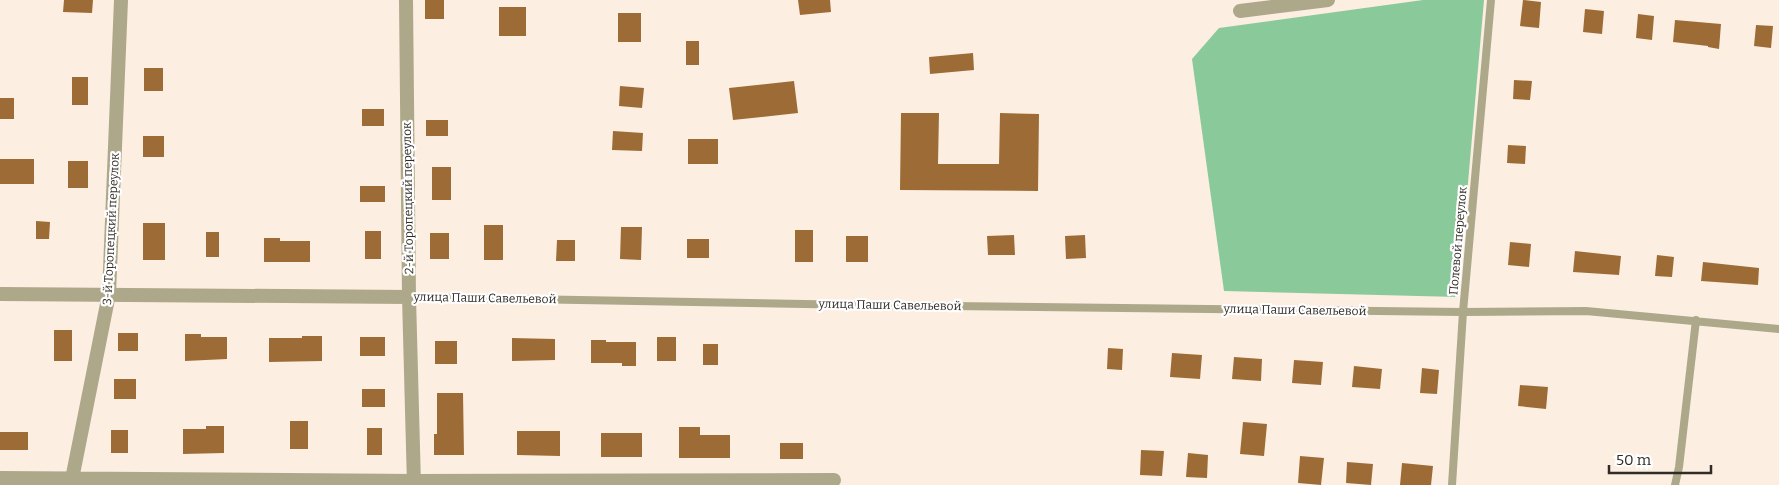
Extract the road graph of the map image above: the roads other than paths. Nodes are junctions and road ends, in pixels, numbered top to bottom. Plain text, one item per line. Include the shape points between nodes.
1 (121, 0) edge
2 (406, 0) edge
3 (1328, 0) edge
4 (1491, 0) edge
5 (1240, 11) dead end
6 (0, 294) edge
7 (110, 294) junction
8 (409, 297) junction
9 (1463, 312) junction
10 (1696, 320) junction
11 (1779, 329) edge
12 (0, 478) edge
13 (834, 480) dead end
14 (71, 481) edge
15 (414, 483) edge
16 (1452, 485) edge
17 (1676, 485) edge

1 - 7 street, 3-й Торопецкий переулок
2 - 8 street, 2-й Торопецкий переулок
3 - 5 street
4 - 9 lane, Полевой переулок
6 - 7 street, улица Паши Савельевой
7 - 8 street, улица Паши Савельевой
7 - 14 street, 3-й Торопецкий переулок
8 - 9 lane, улица Паши Савельевой
8 - 15 street, 2-й Торопецкий переулок
9 - 10 lane, улица Паши Савельевой via 1586,310
9 - 16 lane, Полевой переулок
10 - 11 lane, улица Паши Савельевой
10 - 17 lane
12 - 14 street
13 - 15 street
14 - 15 street

